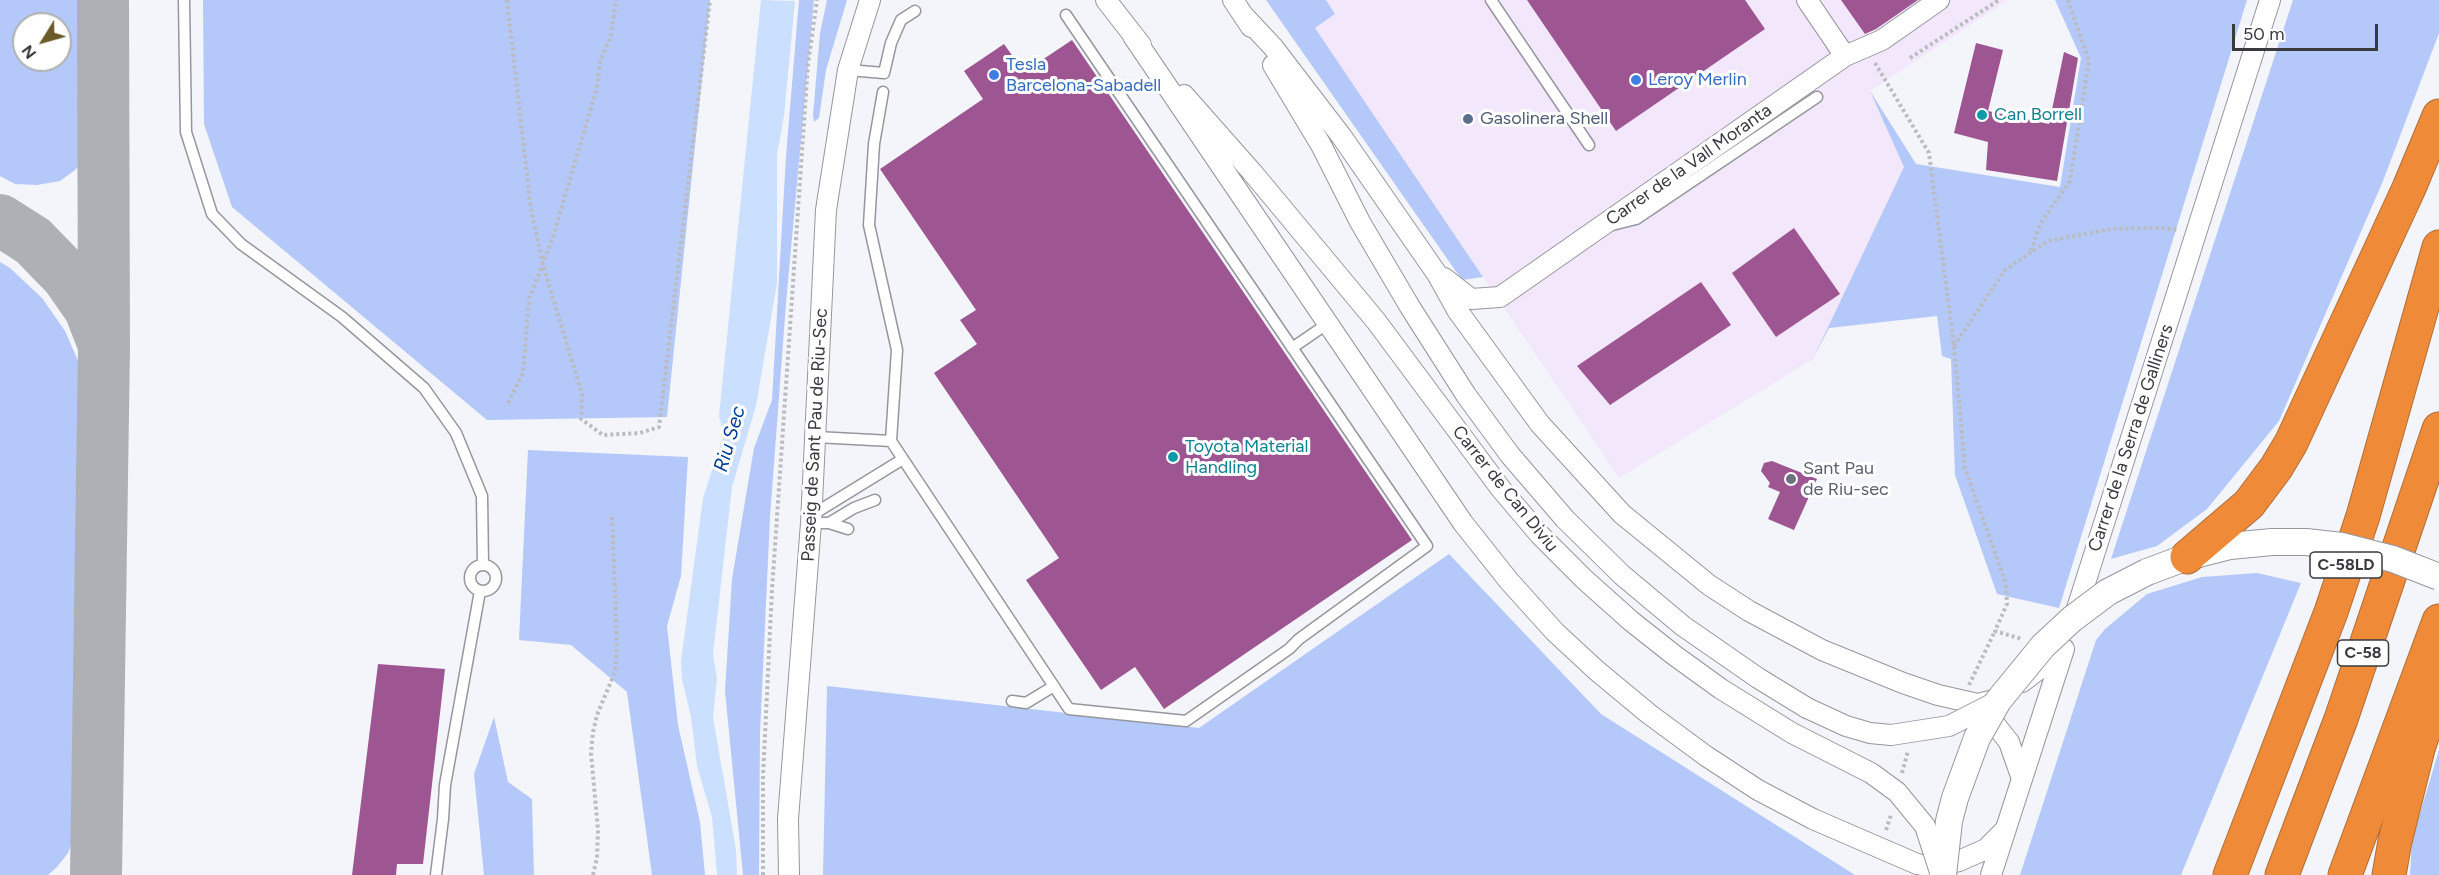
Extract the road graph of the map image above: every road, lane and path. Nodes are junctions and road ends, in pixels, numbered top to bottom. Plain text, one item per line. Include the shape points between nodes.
1 (184, 0) edge
2 (507, 0) edge
3 (616, 0) edge
4 (710, 0) edge
5 (817, 0) edge
6 (870, 0) edge
7 (1106, 0) edge
8 (1491, 0) edge
9 (1807, 0) edge
10 (1940, 0) edge
11 (1999, 0) edge
12 (2068, 0) edge
13 (2270, 0) edge
14 (1239, 8) edge
15 (915, 11) dead end
16 (1066, 15) dead end
17 (1132, 36) junction
18 (1865, 47) junction
19 (1845, 56) junction
20 (1910, 58) dead end
21 (848, 70) junction
22 (883, 92) dead end
23 (1817, 97) dead end
24 (2439, 116) edge
25 (1590, 145) dead end
26 (1599, 228) junction
27 (2196, 233) junction
28 (2439, 247) edge
29 (2031, 252) junction
30 (543, 265) junction
31 (1437, 274) junction
32 (1327, 324) junction
33 (1954, 346) junction
34 (1292, 348) junction
35 (508, 403) dead end
36 (2439, 429) edge
37 (816, 437) junction
38 (891, 441) junction
39 (903, 459) junction
40 (874, 500) dead end
41 (612, 514) dead end
42 (817, 520) junction
43 (848, 528) dead end
44 (2187, 557) junction
45 (483, 565) junction
46 (2439, 577) edge
47 (480, 591) junction
48 (2439, 621) edge
49 (2063, 651) junction
50 (2439, 683) edge
51 (1054, 686) junction
52 (1012, 701) dead end
53 (1988, 702) junction
54 (2022, 779) junction
55 (2006, 829) junction
56 (1923, 869) edge
57 (436, 875) edge
58 (593, 875) edge
59 (763, 875) edge
60 (789, 875) edge
61 (1942, 875) edge
62 (1990, 875) edge
63 (2230, 875) edge
64 (2282, 875) edge
65 (2345, 875) edge
66 (2389, 875) edge

1 - 45 lane via 186,132 212,214 241,244 342,317 424,388 456,433 482,496
2 - 30 path via 531,210
3 - 30 path via 597,87
4 - 30 path via 659,427 640,433 603,435 581,418 582,394
5 - 59 path via 808,64 772,590 763,777
6 - 21 street, Passeig de Sant Pau de Riu-Sec
7 - 17 street, Carrer de Can Diviu
8 - 25 lane
9 - 19 street
10 - 18 street, Carrer de la Vall Moranta
11 - 20 path
12 - 29 path via 2089,61 2070,181 2040,224
13 - 27 street, Carrer de la Serra de Galliners
14 - 31 street, Carrer de Can Diviu via 1342,137
14 - 53 street, Carrer de Can Diviu, bridge via 1321,146 1360,222 1466,395 1510,455 1565,519 1622,575 1683,626 1758,678 1846,726 1891,735 1949,726
15 - 21 lane via 901,20 884,73
16 - 34 lane
17 - 32 street, Carrer de Can Diviu
17 - 61 street, Carrer de Can Diviu, bridge via 1376,321 1540,536 1656,641 1721,689 1792,733 1871,773 1897,792 1924,826
18 - 19 street, Carrer de la Vall Moranta
18 - 33 path via 1929,153
19 - 26 street, Carrer de la Vall Moranta
21 - 37 street, Passeig de Sant Pau de Riu-Sec via 826,210
22 - 38 lane via 874,144 869,225 897,350
23 - 26 lane via 1636,219
24 - 44 highway via 2277,468 2249,504
26 - 31 street, Carrer de la Vall Moranta via 1500,297 1471,299
27 - 29 path via 2161,228 2111,229 2048,241
27 - 49 street, Carrer de la Serra de Galliners
28 - 63 highway, C-58LD via 2335,601
29 - 33 path via 2005,270
30 - 35 path via 529,299 523,373
31 - 53 street, Carrer de Can Diviu via 1458,310 1540,424 1622,514 1709,585 1822,650 1902,683
32 - 34 lane
32 - 56 street, Carrer de Can Diviu via 1463,523 1555,632 1596,670 1649,714 1758,790
33 - 49 path via 1965,468 2006,584 2007,604 1995,631
34 - 51 lane via 1427,546 1186,721 1069,709
36 - 64 highway, C-58 via 2341,719
37 - 38 lane
37 - 42 street, Passeig de Sant Pau de Riu-Sec
38 - 39 lane
39 - 42 lane
39 - 51 lane
40 - 42 lane
41 - 58 path via 617,648 615,672 597,715 591,753 598,830
42 - 43 lane
42 - 60 street, Passeig de Sant Pau de Riu-Sec via 788,819
44 - 46 street, bridge via 2230,546 2306,542 2393,559
44 - 53 street, bridge via 2108,592 2072,619
45 - 47 lane via 475,567 470,578
45 - 47 lane via 494,571 496,579 493,587
47 - 57 lane via 445,785
48 - 65 highway
49 - 53 street, Carrer de Can Diviu via 1997,700
49 - 54 street, Carrer de la Serra de Galliners
50 - 66 highway via 2418,749
51 - 52 lane via 1026,703
53 - 54 street via 1992,718 2009,742
53 - 61 street, bridge via 1954,798
54 - 55 street, Carrer de la Serra de Galliners
55 - 56 street, Carrer de Can Diviu via 1986,849 1959,861
55 - 62 street, Carrer de la Serra de Galliners

